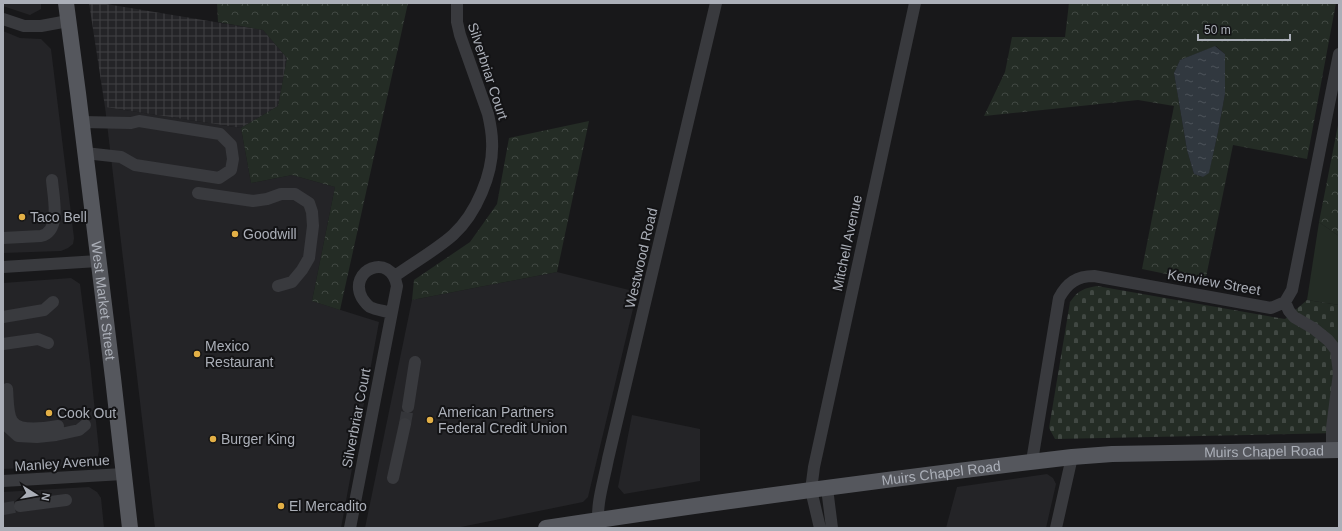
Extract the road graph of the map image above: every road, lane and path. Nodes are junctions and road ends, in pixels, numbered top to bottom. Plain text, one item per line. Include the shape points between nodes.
1 (66, 3) edge
2 (456, 3) edge
3 (716, 3) edge
4 (915, 3) edge
5 (3, 19) edge
6 (68, 21) junction
7 (1339, 54) edge
8 (82, 122) junction
9 (85, 153) junction
10 (52, 180) dead end
11 (198, 193) dead end
12 (3, 238) edge
13 (98, 261) junction
14 (3, 267) edge
15 (395, 276) junction
16 (278, 286) dead end
17 (53, 302) dead end
18 (1285, 302) junction
19 (391, 313) junction
20 (3, 317) edge
21 (3, 344) edge
22 (48, 344) dead end
23 (415, 362) dead end
24 (5, 393) edge
25 (3, 402) edge
26 (408, 407) tunnel mouth
27 (405, 424) tunnel mouth
28 (1335, 450) edge
29 (1072, 456) junction
30 (1032, 462) junction
31 (123, 474) junction
32 (394, 478) dead end
33 (3, 482) edge
34 (819, 489) junction
35 (66, 500) dead end
36 (20, 506) tunnel mouth
37 (604, 523) edge
38 (130, 528) edge
39 (350, 528) edge
40 (546, 528) edge
41 (820, 528) edge
42 (832, 528) edge
43 (1056, 528) edge

1 - 6 main road, West Market Street
2 - 15 street, Silverbriar Court via 456,22 491,127 493,143 488,175 475,208 452,236
3 - 37 street, Westwood Road via 608,459
4 - 34 street, Mitchell Avenue via 814,467
5 - 6 street via 24,26
6 - 8 main road, West Market Street
7 - 18 street via 1292,290
8 - 9 main road, West Market Street
8 - 9 street via 139,121 220,134 231,145 233,159 231,170 219,178 135,165 121,156
9 - 13 main road, West Market Street
10 - 12 street via 55,222 50,231 41,236
11 - 16 street via 252,201 281,194 295,194 309,203 313,226 309,258 292,282
13 - 14 street
13 - 31 main road, West Market Street via 113,371
15 - 19 street, Silverbriar Court via 397,286
15 - 19 street via 385,268 371,268 364,272 359,286 360,294 370,307
17 - 20 street via 44,310
18 - 28 street via 1294,317 1313,328 1336,350 1339,373 1332,428
18 - 30 street, Kenview Street via 1271,308 1094,276 1078,278 1070,283 1059,298
19 - 39 street, Silverbriar Court
21 - 22 street via 38,339
23 - 26 street
24 - 25 street via 12,420 27,429 85,425 78,430 56,435 18,436 5,422
27 - 32 street
28 - 29 main road, Muirs Chapel Road
29 - 30 main road, Muirs Chapel Road
29 - 43 street
30 - 34 main road, Muirs Chapel Road
31 - 33 street, Manley Avenue
31 - 38 main road, West Market Street
34 - 37 main road, Muirs Chapel Road
34 - 41 street
34 - 42 street
35 - 36 street
37 - 40 main road, Muirs Chapel Road

